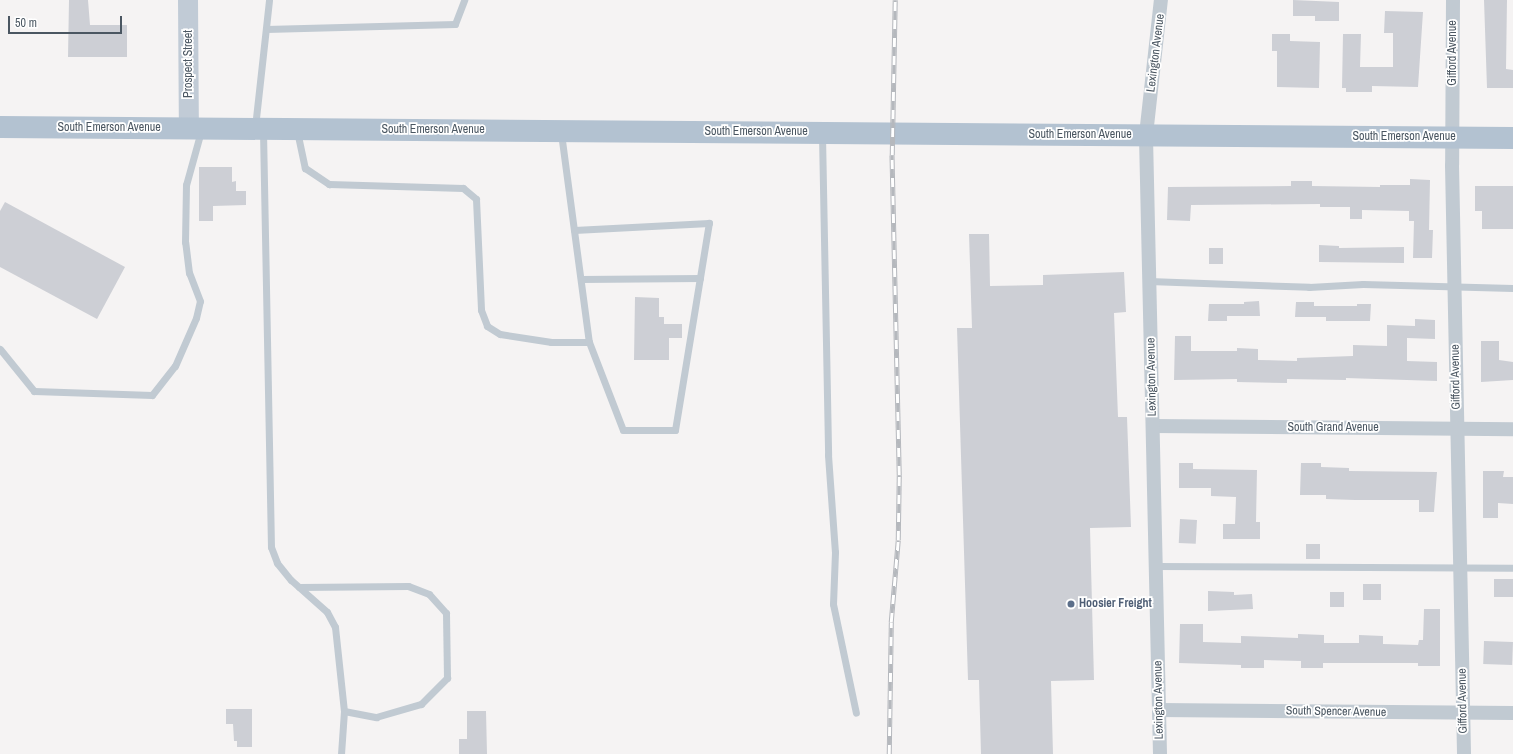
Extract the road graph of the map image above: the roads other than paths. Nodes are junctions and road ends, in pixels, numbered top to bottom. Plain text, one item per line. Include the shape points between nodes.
1 (188, 0) edge
2 (269, 0) edge
3 (464, 0) edge
4 (1161, 0) edge
5 (1453, 0) edge
6 (266, 29) junction
7 (0, 127) edge
8 (196, 128) junction
9 (259, 129) junction
10 (296, 129) junction
11 (560, 131) junction
12 (822, 133) junction
13 (1146, 135) junction
14 (1452, 137) junction
15 (1513, 138) edge
16 (574, 230) junction
17 (700, 278) junction
18 (581, 279) junction
19 (1149, 281) junction
20 (1455, 286) junction
21 (1513, 288) edge
22 (589, 342) junction
23 (0, 349) edge
24 (1153, 426) junction
25 (1457, 429) junction
26 (1513, 429) edge
27 (1156, 566) junction
28 (1460, 568) junction
29 (1513, 568) edge
30 (299, 587) junction
31 (1159, 710) junction
32 (344, 711) junction
33 (856, 713) dead end
34 (1463, 713) junction
35 (1513, 713) edge
36 (341, 754) edge
37 (1160, 754) edge
38 (1464, 754) edge

1 - 8 main road, Prospect Street
2 - 6 lane
3 - 6 lane via 455,24
4 - 13 street, Lexington Avenue
5 - 14 street, Gifford Avenue
6 - 9 lane
7 - 8 main road, South Emerson Avenue
8 - 9 main road, South Emerson Avenue
8 - 23 lane via 186,184 185,242 189,273 200,301 196,318 175,366 152,395 34,391
9 - 10 main road, South Emerson Avenue
9 - 30 lane via 271,547 277,563
10 - 11 main road, South Emerson Avenue
10 - 22 lane via 305,168 330,184 463,188 476,199 481,310 488,326 500,334 551,342
11 - 12 main road, South Emerson Avenue
11 - 16 lane
12 - 13 main road, South Emerson Avenue
12 - 33 lane via 828,455 836,552 833,604
13 - 14 main road, South Emerson Avenue
13 - 19 street, Lexington Avenue
14 - 15 main road, South Emerson Avenue
14 - 20 street, Gifford Avenue
16 - 17 lane via 709,223
16 - 18 lane
17 - 18 lane
17 - 22 lane via 675,430 623,430
18 - 22 lane
19 - 20 lane via 1309,287 1364,284
19 - 24 street, Lexington Avenue
20 - 21 lane
20 - 25 street, Gifford Avenue
24 - 25 street, South Grand Avenue
24 - 27 street, Lexington Avenue
25 - 26 street, South Grand Avenue
25 - 28 street, Gifford Avenue
27 - 28 lane
27 - 31 street, Lexington Avenue
28 - 29 lane
28 - 34 street, Gifford Avenue
30 - 32 lane via 327,612 335,627
30 - 32 lane via 408,586 429,594 446,613 447,678 421,704 376,717
31 - 34 street, South Spencer Avenue
31 - 37 street, Lexington Avenue
32 - 36 lane
34 - 35 street, South Spencer Avenue
34 - 38 street, Gifford Avenue

